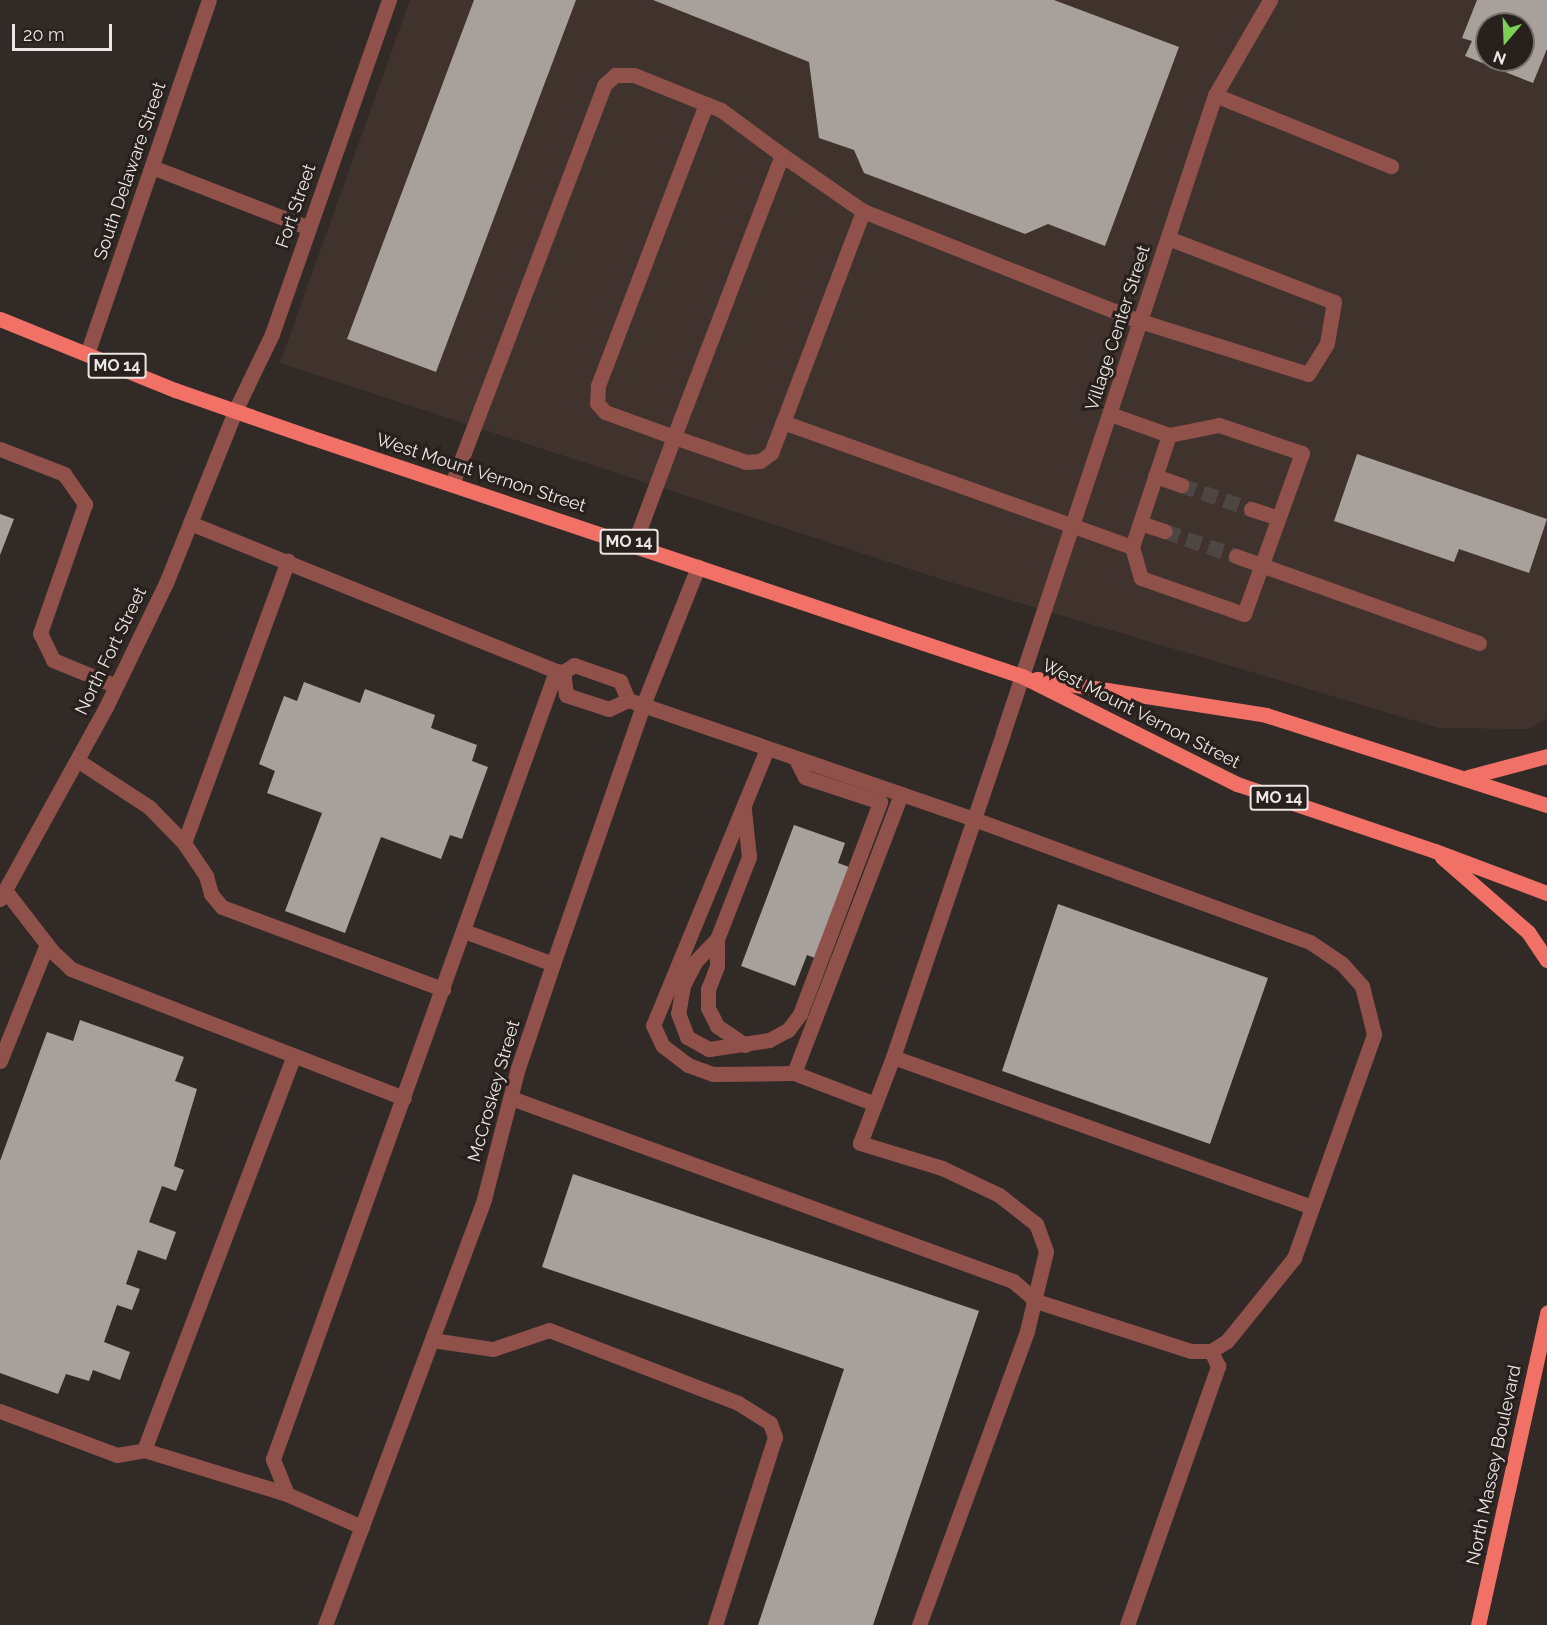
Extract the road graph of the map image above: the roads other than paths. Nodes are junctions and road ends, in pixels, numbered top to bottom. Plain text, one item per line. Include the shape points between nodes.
1 (209, 0) edge
2 (1270, 0) edge
3 (387, 5) edge
4 (1215, 95) junction
5 (706, 104) junction
6 (782, 155) junction
7 (1391, 166) dead end
8 (152, 167) junction
9 (863, 211) junction
10 (309, 228) junction
11 (1168, 238) junction
12 (0, 319) edge
13 (1140, 321) junction
14 (87, 354) junction
15 (235, 411) junction
16 (1110, 414) junction
17 (783, 422) junction
18 (1169, 435) junction
19 (674, 437) junction
20 (0, 449) edge
21 (1155, 476) junction
22 (452, 484) junction
23 (1181, 485) tunnel mouth
24 (1251, 509) tunnel mouth
25 (1278, 518) junction
26 (190, 523) junction
27 (1140, 523) junction
28 (1072, 528) junction
29 (1165, 531) tunnel mouth
30 (634, 544) junction
31 (1132, 547) junction
32 (1236, 556) tunnel mouth
33 (288, 561) junction
34 (1262, 565) junction
35 (698, 567) junction
36 (1479, 643) dead end
37 (559, 672) junction
38 (1022, 676) junction
39 (116, 686) junction
40 (628, 700) junction
41 (643, 705) junction
42 (767, 749) junction
43 (1547, 756) edge
44 (796, 759) junction
45 (77, 760) junction
46 (1468, 777) junction
47 (901, 794) junction
48 (1547, 805) edge
49 (743, 807) junction
50 (974, 819) junction
51 (184, 843) junction
52 (1436, 851) junction
53 (1547, 893) edge
54 (3, 895) edge
55 (464, 931) junction
56 (717, 939) junction
57 (47, 944) junction
58 (1547, 960) edge
59 (553, 964) junction
60 (443, 989) junction
61 (745, 1045) junction
62 (294, 1056) junction
63 (893, 1056) junction
64 (0, 1061) edge
65 (794, 1073) junction
66 (404, 1098) junction
67 (511, 1098) junction
68 (875, 1104) junction
69 (1312, 1207) junction
70 (1036, 1300) junction
71 (1547, 1313) edge
72 (432, 1340) junction
73 (1211, 1351) junction
74 (0, 1411) edge
75 (144, 1450) junction
76 (287, 1494) junction
77 (362, 1527) junction
78 (325, 1625) edge
79 (715, 1625) edge
80 (919, 1625) edge
81 (1127, 1625) edge
82 (1478, 1625) edge

1 - 8 street, South Delaware Street
2 - 4 street, Village Center Street
3 - 10 street, Fort Street
4 - 7 street
4 - 11 street, Village Center Street
5 - 6 street via 721,110
5 - 19 street via 598,386 597,403 605,412
5 - 22 street via 634,75 615,75 604,85
6 - 9 street
6 - 19 street
8 - 10 street
8 - 14 street, South Delaware Street
9 - 13 street
9 - 17 street
10 - 15 street, Fort Street via 272,334
11 - 13 street, Village Center Street
11 - 13 street via 1334,302 1327,343 1308,374
12 - 14 main road, West Mount Vernon Street / MO 14
13 - 16 street, Village Center Street
14 - 15 main road, West Mount Vernon Street / MO 14
15 - 22 main road, West Mount Vernon Street / MO 14
15 - 26 street, North Fort Street
16 - 18 street
16 - 28 street, Village Center Street
17 - 19 street via 771,453 760,461 746,462
17 - 28 street
18 - 21 street
18 - 25 street via 1219,425 1302,453
19 - 30 street
20 - 39 street via 64,474 84,504 40,633 53,660
21 - 23 street
21 - 27 street
22 - 30 main road, West Mount Vernon Street / MO 14
24 - 25 street
25 - 34 street
26 - 33 street
26 - 39 street, North Fort Street
27 - 29 street
27 - 31 street
28 - 31 street
28 - 38 street, Village Center Street
30 - 35 main road, West Mount Vernon Street / MO 14
31 - 34 street via 1141,578 1244,614
32 - 34 street
33 - 37 street
33 - 51 street
34 - 36 street
35 - 38 main road, West Mount Vernon Street / MO 14
35 - 41 street, McCroskey Street
37 - 40 street via 574,665 620,681
37 - 40 street via 566,694 609,709
37 - 55 street
38 - 46 main road, West Mount Vernon Street / MO 14 via 1266,715
38 - 50 street, Village Center Street
38 - 52 main road, West Mount Vernon Street / MO 14 via 1238,784
39 - 45 street, North Fort Street
40 - 41 street
41 - 42 street
41 - 59 street, McCroskey Street
42 - 44 street
42 - 49 street
43 - 46 main road
44 - 47 street
44 - 61 street via 805,777 879,802 800,1014 788,1030 769,1040
45 - 51 street via 149,807
45 - 54 street, North Fort Street
46 - 48 main road, West Mount Vernon Street / MO 14
47 - 50 street
47 - 65 street
49 - 56 street via 749,857
49 - 65 street via 653,1026 663,1046 688,1065 713,1074
50 - 63 street, Village Center Street
50 - 69 street via 1310,942 1341,963 1362,986 1374,1034
51 - 60 street via 206,876 210,894 222,907
52 - 53 main road, West Mount Vernon Street / MO 14
52 - 58 main road via 1528,932
54 - 57 street
55 - 59 street
55 - 60 street
56 - 61 street via 717,966 708,989 708,1008 717,1026
56 - 61 street via 695,962 683,986 678,1012 687,1037 709,1049
57 - 62 street via 71,969
57 - 64 street
59 - 67 street, McCroskey Street
60 - 66 street
62 - 66 street
62 - 75 street
63 - 68 street, Village Center Street
63 - 69 street
65 - 68 street
66 - 76 street via 273,1459
67 - 70 street via 1013,1281
67 - 72 street, McCroskey Street via 484,1200
68 - 70 street, Village Center Street via 860,1143 942,1168 999,1195 1036,1224 1046,1251
69 - 73 street via 1294,1258 1227,1341
70 - 73 street via 1191,1351
70 - 80 street
71 - 82 main road, North Massey Boulevard
72 - 77 street, McCroskey Street
72 - 79 street via 493,1349 549,1330 738,1403 770,1423 775,1437
73 - 81 street via 1218,1366
74 - 75 street via 117,1455
75 - 76 street
76 - 77 street
77 - 78 street, McCroskey Street

